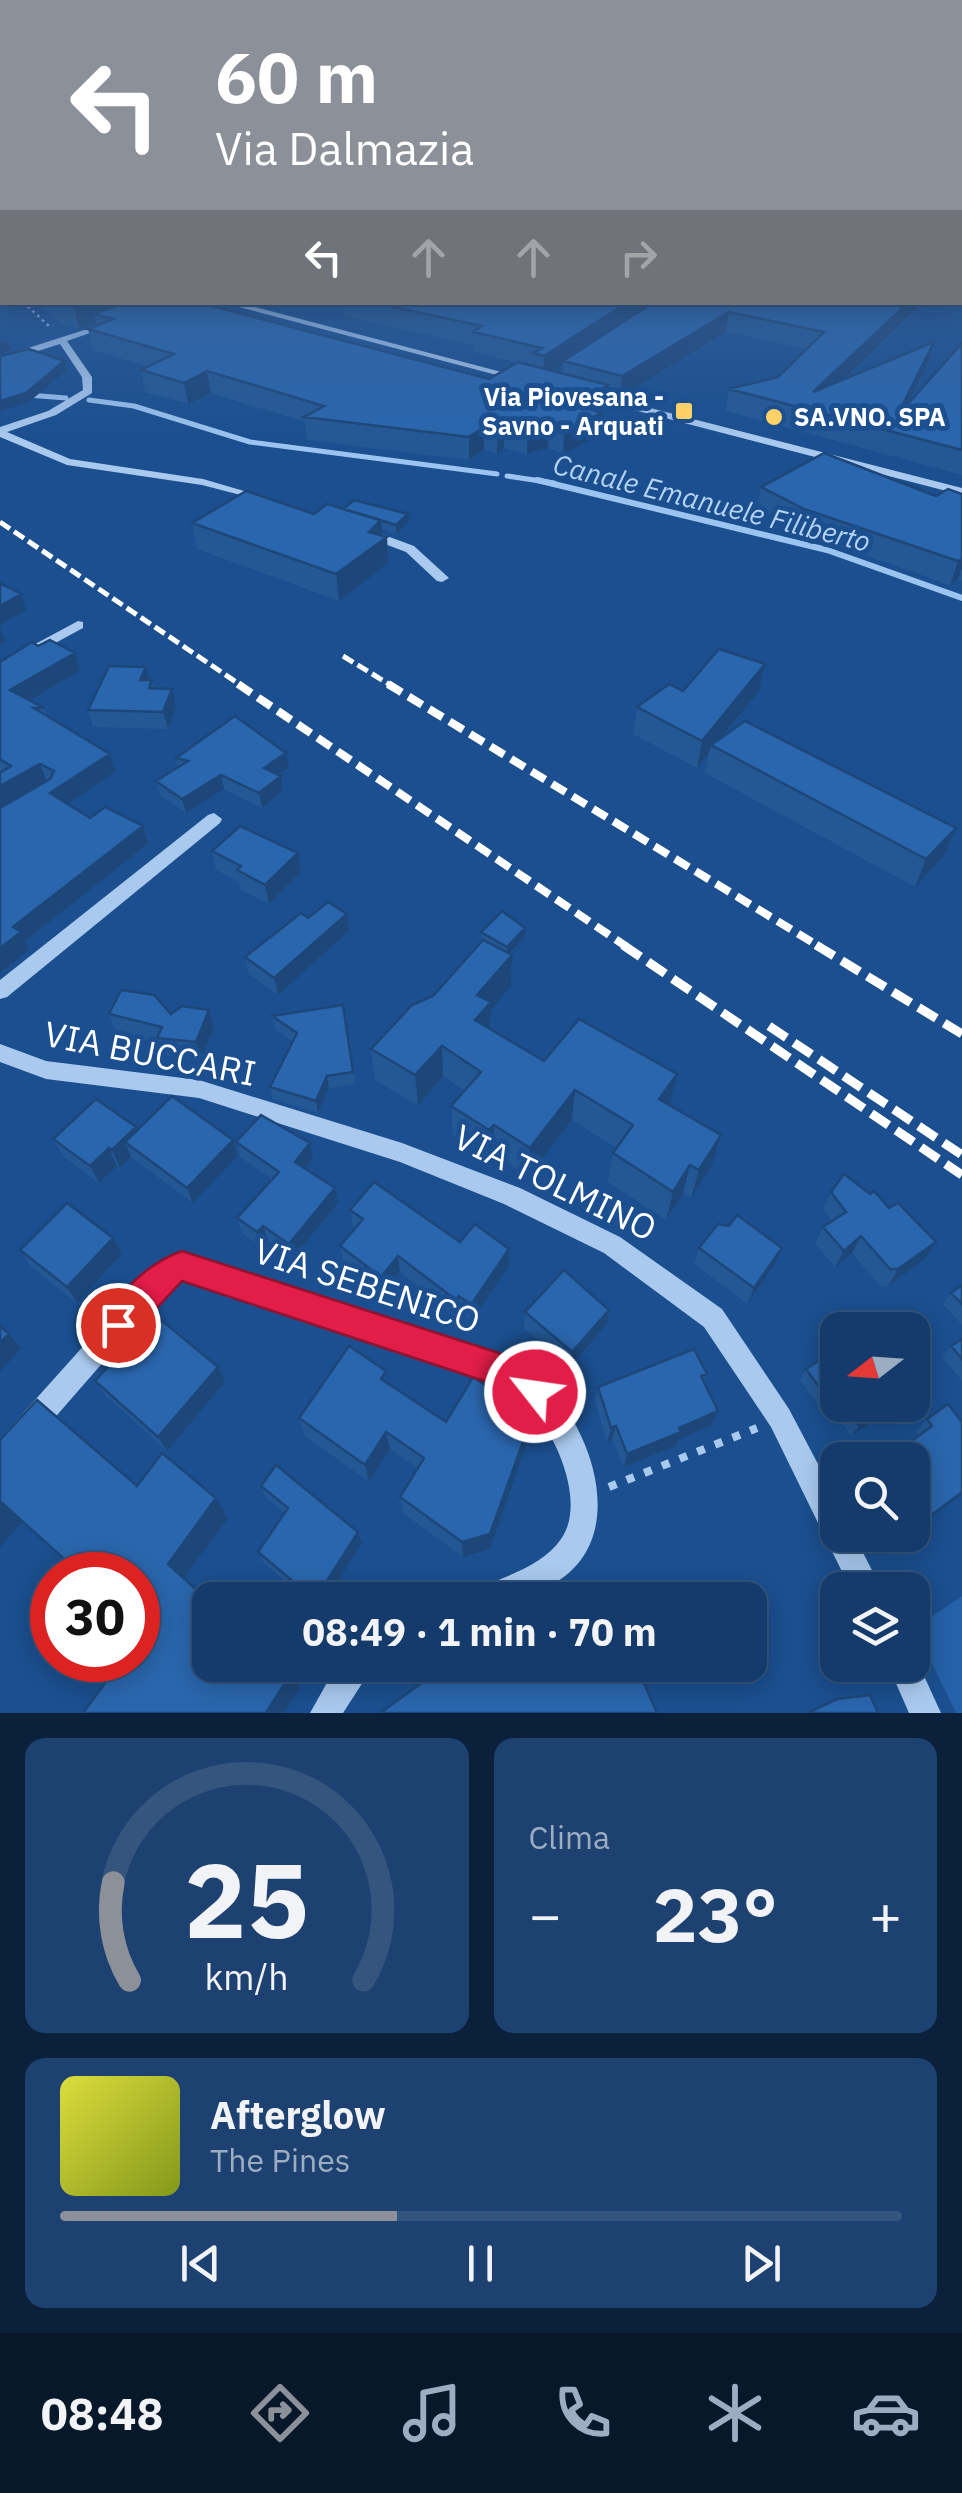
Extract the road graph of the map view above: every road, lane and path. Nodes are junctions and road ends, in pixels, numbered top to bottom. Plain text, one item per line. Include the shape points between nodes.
1 (26, 305) edge
2 (236, 305) edge
3 (118, 321) edge
4 (65, 341) junction
5 (0, 360) edge
6 (528, 380) edge
7 (583, 394) edge
8 (0, 432) edge
9 (962, 492) edge
10 (280, 505) edge
11 (355, 529) edge
12 (442, 578) dead end
13 (78, 625) dead end
14 (0, 669) edge
15 (214, 819) dead end
16 (0, 991) edge
17 (0, 1053) edge
18 (402, 1153) joint
19 (780, 1418) junction
20 (0, 1459) edge
21 (583, 1497) junction
22 (820, 1497) edge
23 (523, 1582) edge
24 (344, 1682) edge
25 (911, 1682) edge
26 (326, 1713) edge
27 (925, 1713) edge

1 - 4 path
2 - 6 street
3 - 4 street
4 - 5 street
4 - 8 street via 88,391
7 - 9 street
8 - 10 street via 67,462 204,482
11 - 12 street via 410,548
13 - 14 street
15 - 16 street
17 - 18 street, VIA BUCCARI via 46,1070 199,1089
18 - 19 street, VIA TOLMINO via 512,1196 654,1272 713,1318
19 - 21 path
19 - 22 street, VIA TOLMINO
20 - 21 street, VIA SEBENICO via 166,1272 182,1266 502,1370 535,1392 569,1442
21 - 23 street, VIA SEBENICO via 574,1547 556,1566
24 - 26 street
25 - 27 street

